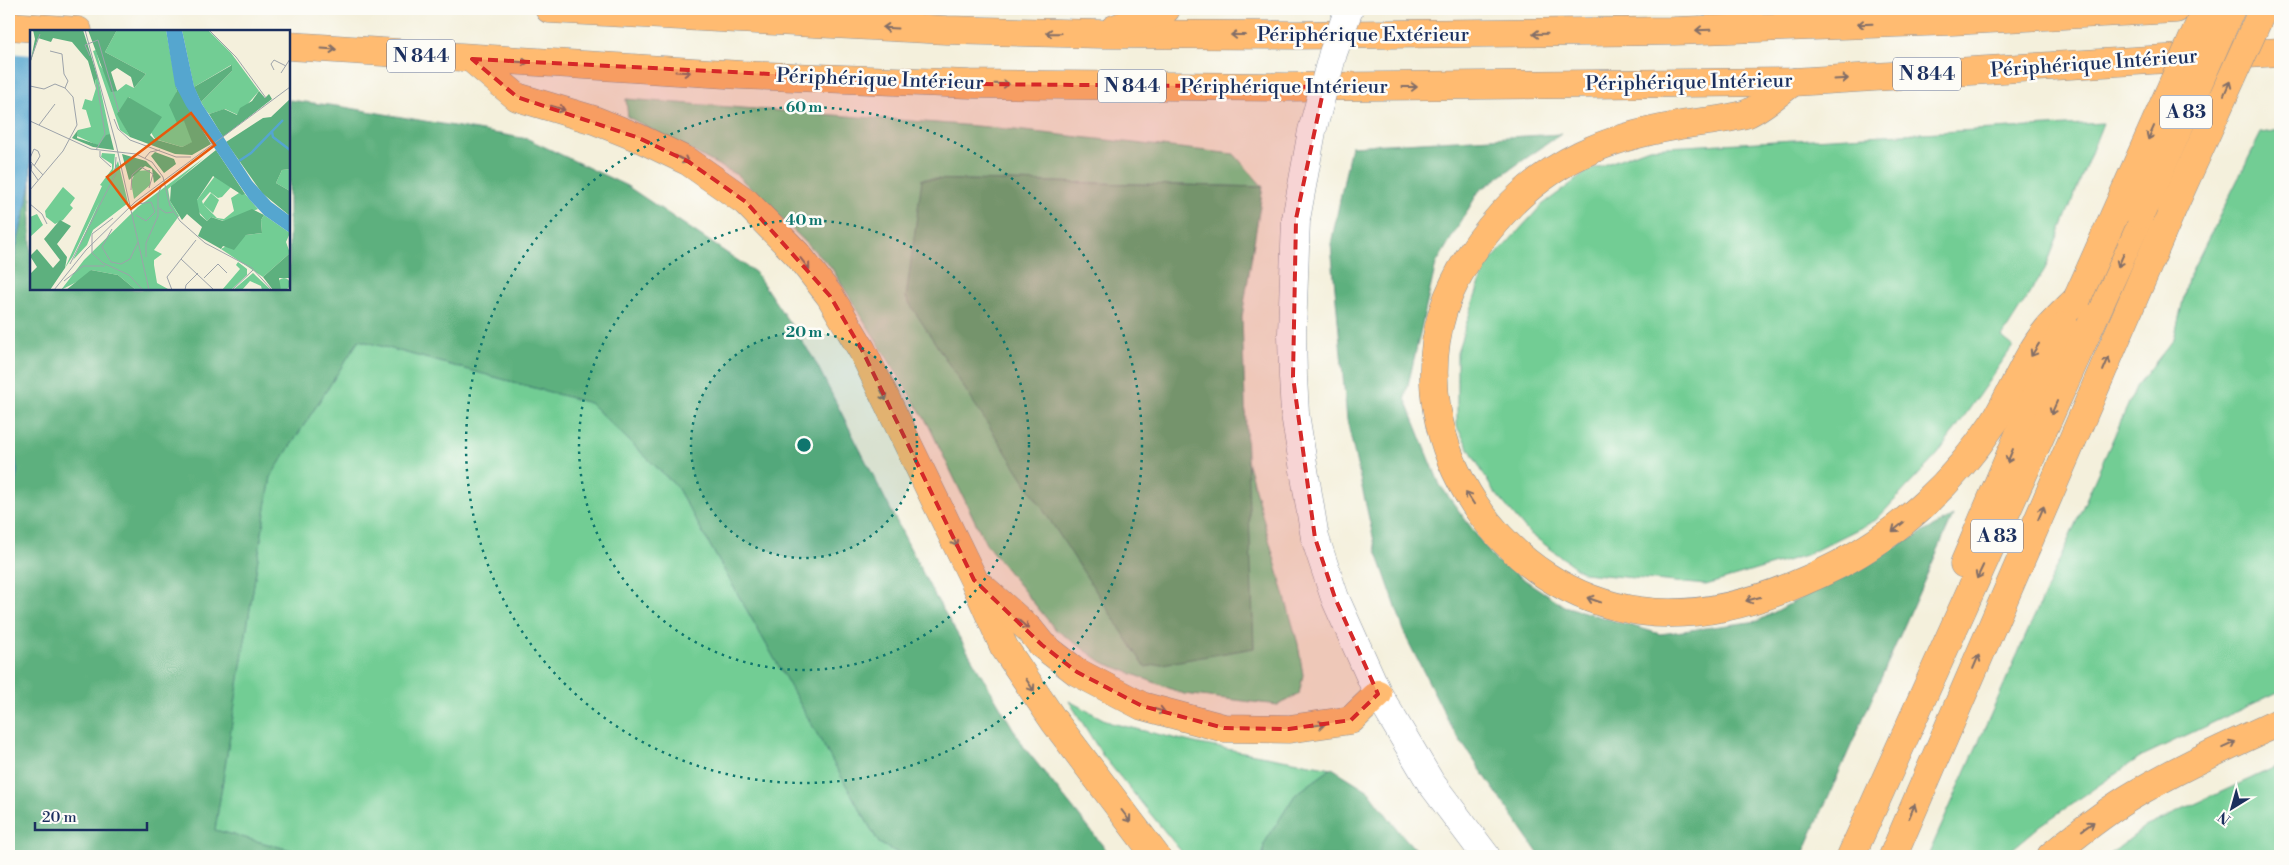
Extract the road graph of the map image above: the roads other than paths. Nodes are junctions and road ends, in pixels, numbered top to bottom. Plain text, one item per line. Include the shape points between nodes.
1 (550, 9) edge
2 (1166, 9) edge
3 (1348, 9) edge
4 (2176, 9) edge
5 (2206, 9) edge
6 (2231, 9) edge
7 (2263, 9) edge
8 (9, 26) edge
9 (64, 30) edge
10 (1102, 34) junction
11 (290, 46) edge
12 (2280, 52) edge
13 (472, 59) junction
14 (1793, 82) junction
15 (2077, 299) junction
16 (974, 580) junction
17 (1378, 694) junction
18 (2280, 722) edge
19 (1156, 856) edge
20 (1486, 856) edge
21 (1845, 856) edge
22 (1851, 856) edge
23 (1893, 856) edge
24 (2050, 856) edge

10 -> 1 highway, Périphérique Extérieur via 936,30
2 - 10 highway
3 - 17 street, bridge via 1312,131 1296,219 1293,386 1315,538 1335,598
4 -> 10 highway, Périphérique Extérieur via 1674,31
5 -> 15 highway, bridge
6 -> 22 highway, A 83, bridge
23 -> 7 highway, A 83, bridge via 2171,212
8 - 9 highway
11 -> 13 highway, Périphérique Intérieur / N 844
14 -> 12 highway, Périphérique Intérieur / N 844
13 -> 14 highway, Périphérique Intérieur / N 844 via 741,76 1078,86 1415,87
13 -> 16 highway via 517,97 594,120 689,162 746,202 791,248 830,296 862,350
15 -> 14 highway via 2046,331 1994,422 1952,475 1889,534 1840,564 1757,599 1677,613 1642,612 1606,604 1565,587 1539,570 1513,550 1475,505 1450,461 1441,432 1436,359 1442,313 1459,274 1485,235 1514,202 1576,154 1652,130 1748,114
15 -> 21 highway via 1888,740
16 -> 17 highway via 1030,630 1042,645 1077,672 1142,706 1224,728 1289,729 1352,720
16 -> 19 highway via 1004,647 1054,722
17 - 20 street via 1432,783
24 -> 18 highway via 2127,799 2193,762

